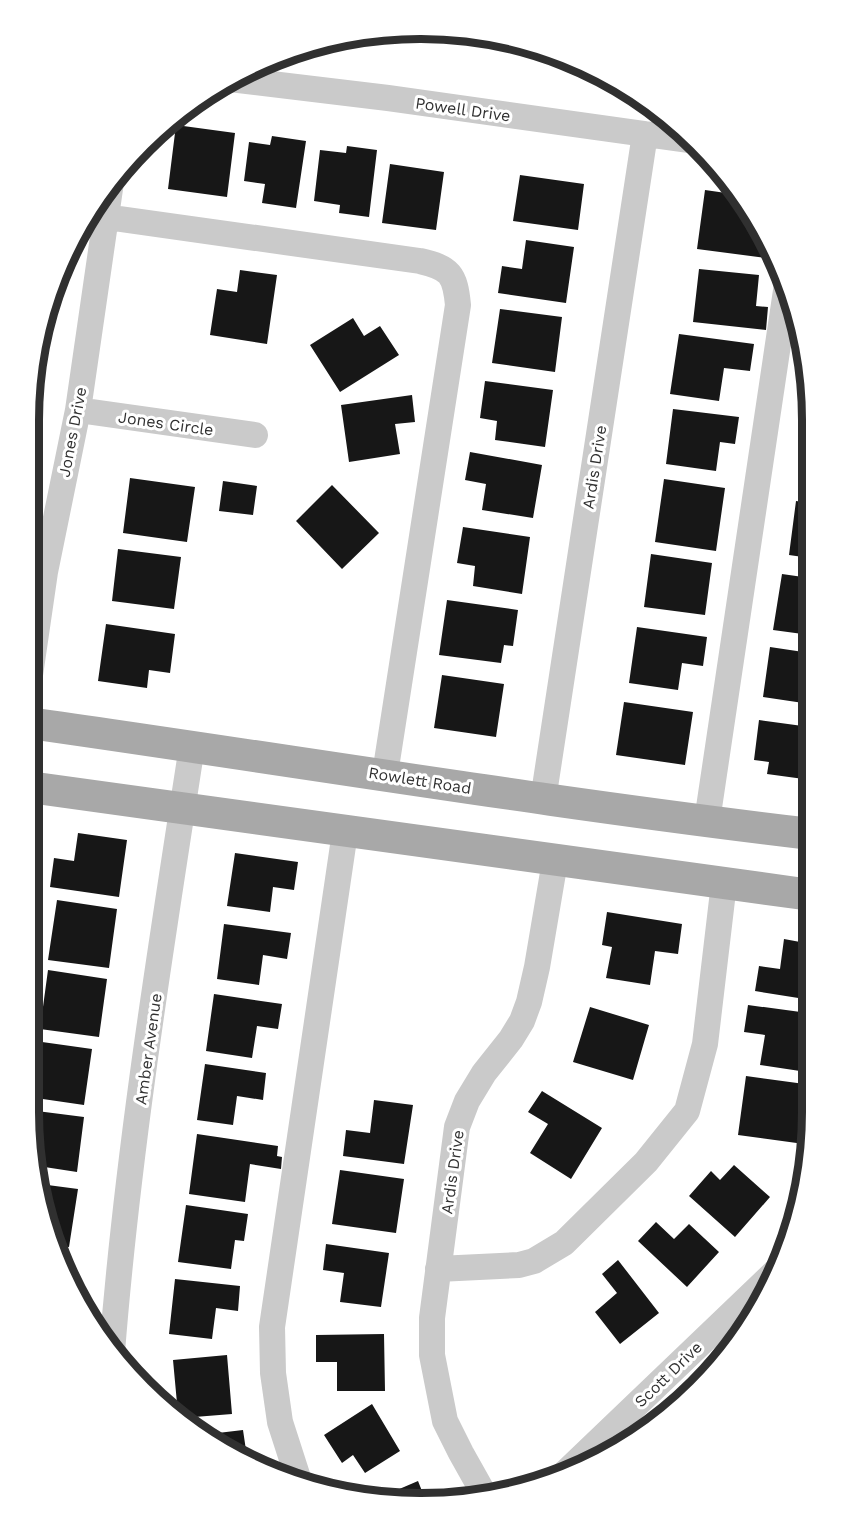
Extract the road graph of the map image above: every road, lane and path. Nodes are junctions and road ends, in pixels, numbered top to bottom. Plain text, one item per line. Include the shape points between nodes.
1 (247, 81) edge
2 (645, 134) junction
3 (677, 138) edge
4 (108, 202) edge
5 (106, 217) junction
6 (784, 305) edge
7 (78, 410) junction
8 (255, 435) dead end
9 (39, 613) edge
10 (39, 724) edge
11 (192, 746) junction
12 (386, 774) junction
13 (39, 788) edge
14 (543, 800) junction
15 (183, 809) junction
16 (707, 821) junction
17 (345, 832) junction
18 (802, 833) edge
19 (555, 861) junction
20 (724, 883) junction
21 (802, 894) edge
22 (438, 1269) junction
23 (759, 1287) edge
24 (113, 1337) edge
25 (582, 1457) edge
26 (296, 1472) edge
27 (481, 1488) edge

1 - 2 street, Powell Drive
2 - 3 street, Powell Drive
2 - 14 street, Ardis Drive
4 - 5 street, Jones Drive
5 - 7 street, Jones Drive
5 - 12 street via 420,261 440,266 450,275 458,305
6 - 16 street
7 - 8 street, Jones Circle
7 - 9 street, Jones Drive
10 - 11 main road, Rowlett Road
11 - 12 main road, Rowlett Road
11 - 15 street, Amber Avenue
12 - 14 main road, Rowlett Road
13 - 15 main road
14 - 16 main road, Rowlett Road
15 - 17 main road
15 - 24 street, Amber Avenue via 131,1158
16 - 18 main road, Rowlett Road
17 - 19 main road
17 - 26 street via 272,1326 280,1422
19 - 20 main road
19 - 22 street, Ardis Drive via 529,1002 511,1039 466,1101 457,1127
20 - 21 main road
20 - 22 street via 705,1044 687,1111 646,1162 564,1243 534,1262
22 - 27 street, Ardis Drive via 432,1318 432,1355 438,1390 445,1420
23 - 25 street, Scott Drive

